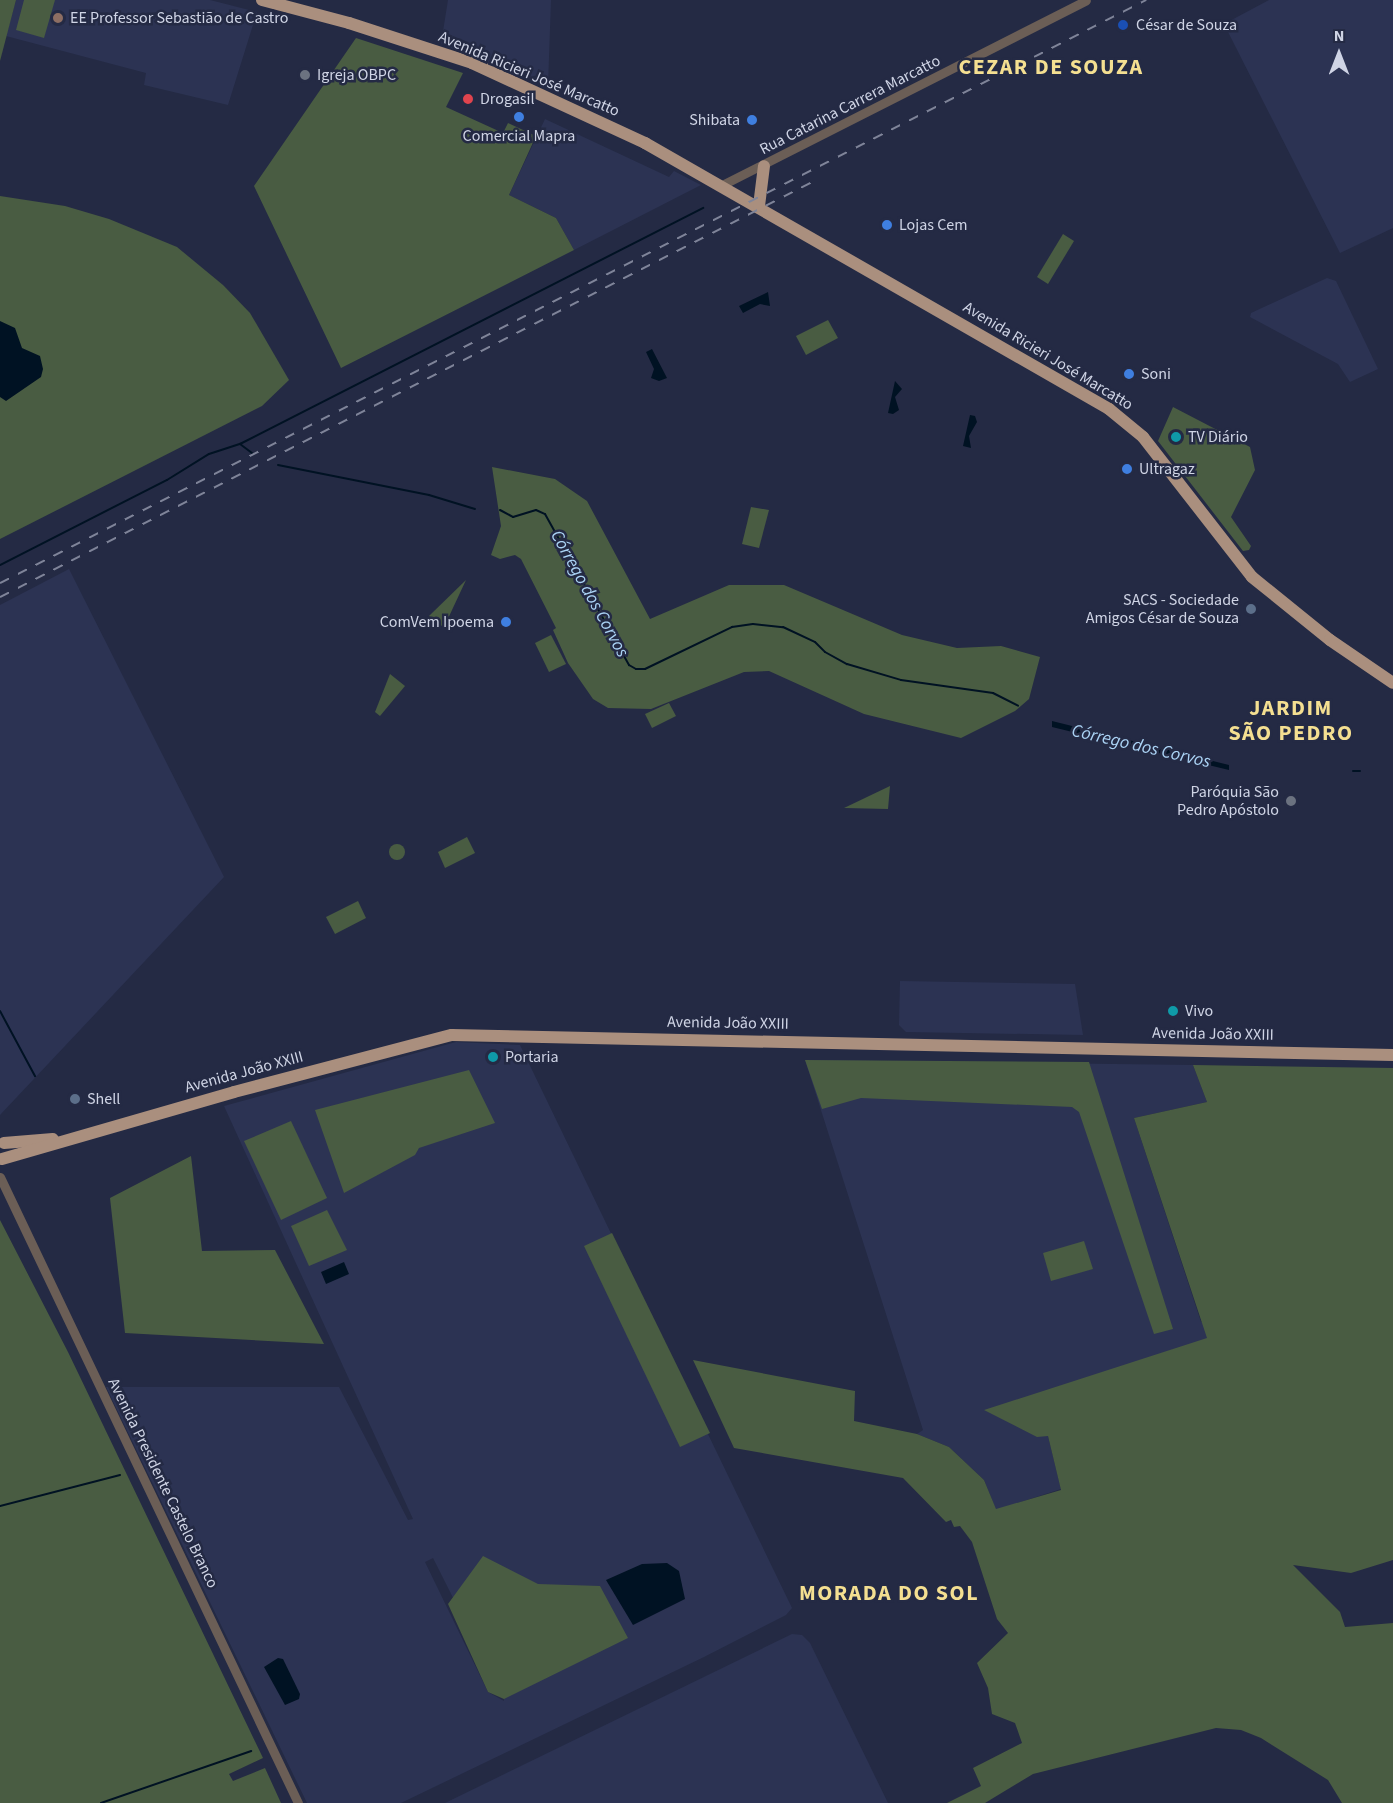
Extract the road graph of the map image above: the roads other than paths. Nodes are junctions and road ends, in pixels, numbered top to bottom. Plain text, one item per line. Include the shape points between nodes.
1 (262, 0) edge
2 (1086, 0) edge
3 (764, 166) junction
4 (722, 185) junction
5 (764, 210) junction
6 (1393, 683) edge
7 (1393, 1055) edge
8 (75, 1138) junction
9 (2, 1141) edge
10 (1, 1159) edge
11 (0, 1177) edge
12 (298, 1803) edge

1 - 4 main road, Avenida Ricieri José Marcatto via 472,63 645,143
2 - 3 street, Rua Catarina Carrera Marcatto
3 - 4 street, Rua Catarina Carrera Marcatto
3 - 5 main road
4 - 5 main road, Avenida Ricieri José Marcatto
5 - 6 main road, Avenida Ricieri José Marcatto via 1122,417 1143,436 1244,569 1330,640
7 - 8 main road, Avenida João XXIII via 464,1034 436,1037
8 - 9 main road, Avenida João XXIII
8 - 10 main road, Avenida João XXIII
9 - 10 main road
11 - 12 street, Avenida Presidente Castelo Branco

